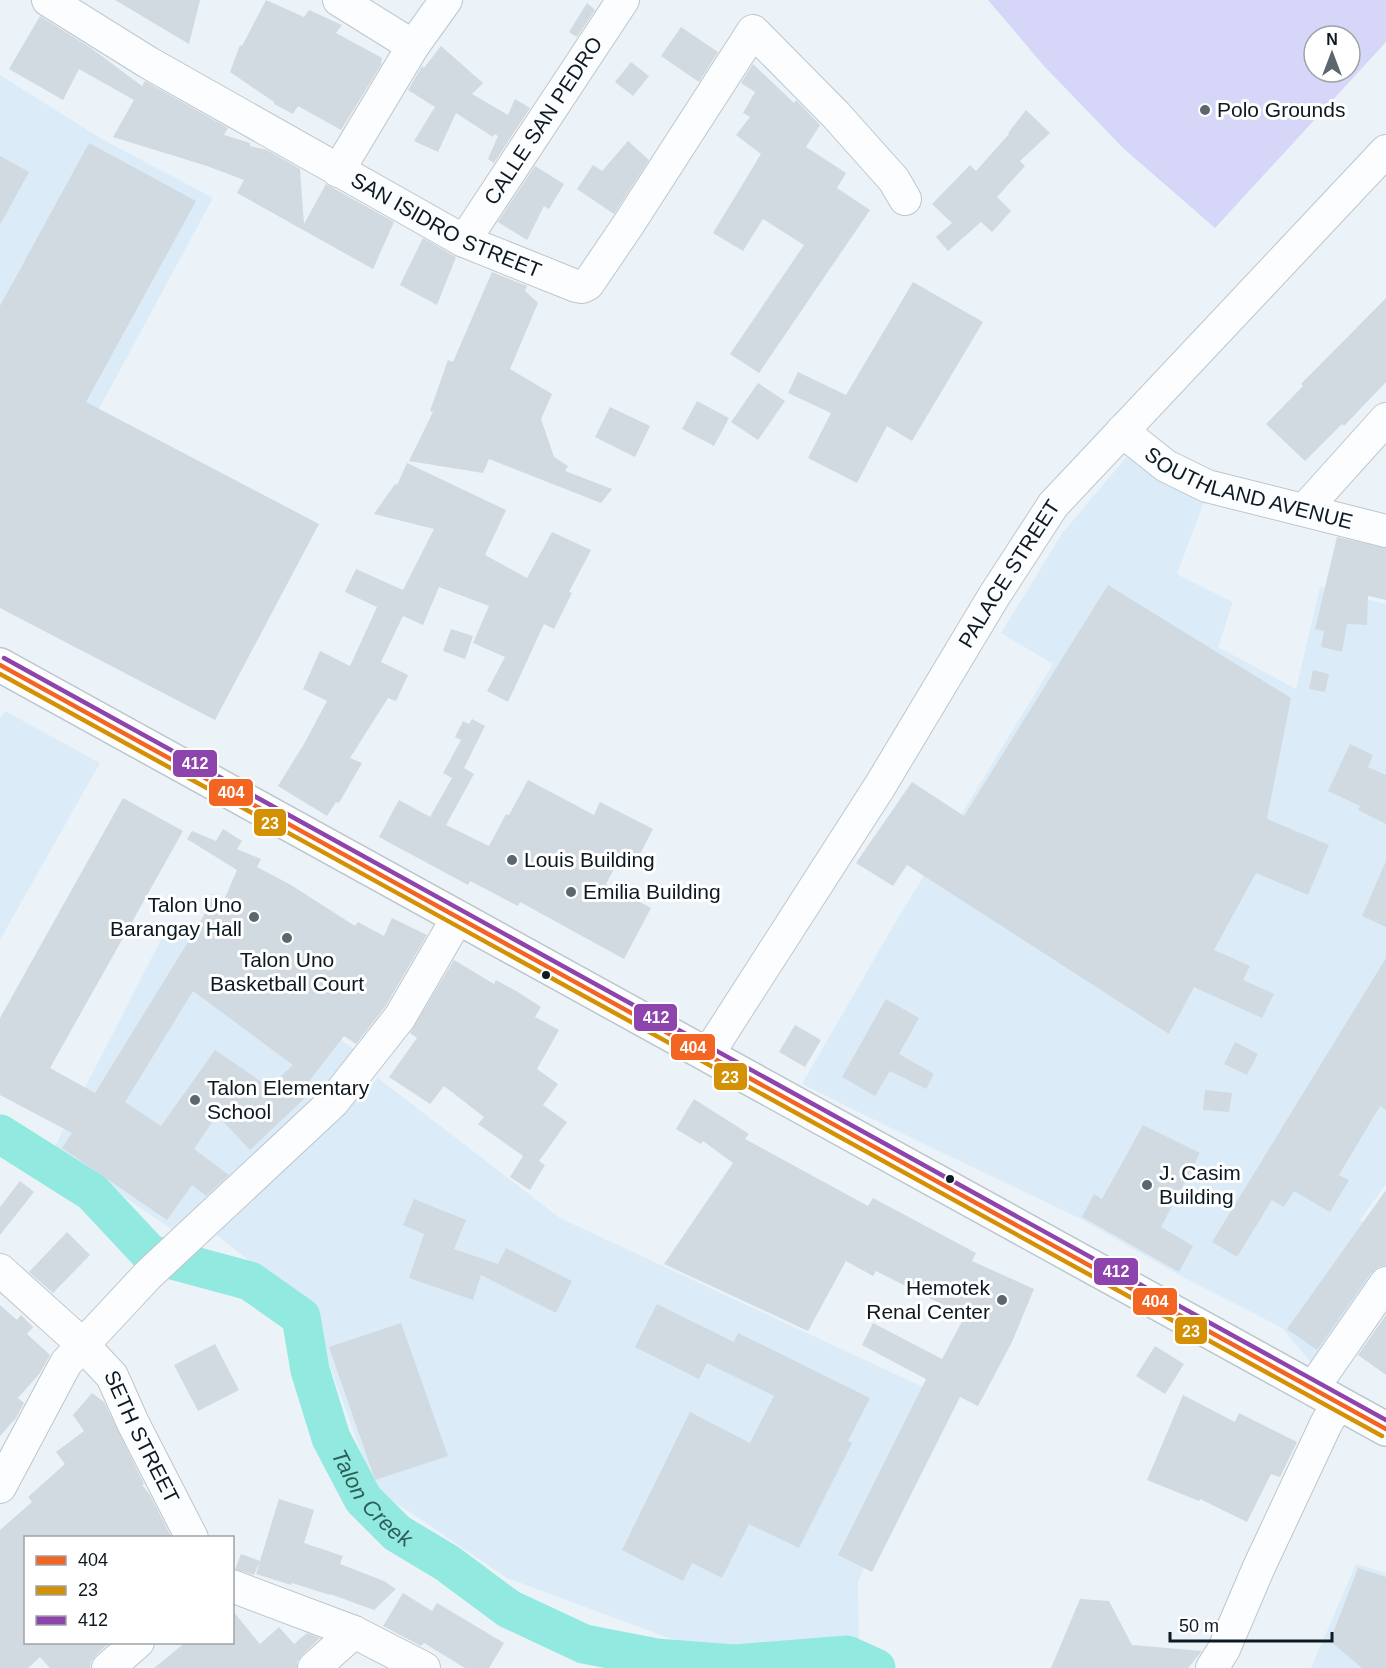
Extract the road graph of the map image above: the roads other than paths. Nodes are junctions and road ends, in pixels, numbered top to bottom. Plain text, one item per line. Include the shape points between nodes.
1 (48, 0) edge
2 (339, 0) edge
3 (446, 0) edge
4 (623, 0) edge
5 (413, 45) junction
6 (1386, 151) edge
7 (338, 171) junction
8 (905, 199) dead end
9 (464, 241) junction
10 (1386, 419) edge
11 (1122, 431) junction
12 (1305, 509) junction
13 (1386, 531) edge
14 (0, 665) edge
15 (458, 916) junction
16 (708, 1054) junction
17 (0, 1270) edge
18 (1386, 1283) edge
19 (82, 1344) junction
20 (1326, 1395) junction
21 (1386, 1429) edge
22 (0, 1487) edge
23 (191, 1536) edge
24 (234, 1587) edge
25 (354, 1632) junction
26 (136, 1644) edge
27 (108, 1668) edge
28 (314, 1668) edge
29 (424, 1668) edge
30 (1212, 1668) edge

1 - 7 street, SAN ISIDRO STREET
2 - 5 street
3 - 5 street
4 - 9 street, CALLE SAN PEDRO
5 - 7 street
6 - 11 street, PALACE STREET
7 - 9 street, SAN ISIDRO STREET
8 - 9 street, SAN ISIDRO STREET via 894,180 843,123 753,31 588,284 576,286
10 - 12 street
11 - 12 street, SOUTHLAND AVENUE via 1166,465 1206,486
11 - 16 street, PALACE STREET via 1047,514 880,786
12 - 13 street, SOUTHLAND AVENUE
14 - 15 highway
15 - 16 highway
15 - 19 street via 400,1017 333,1102 148,1275
16 - 20 highway
17 - 19 street, SETH STREET
18 - 20 street
19 - 22 street via 66,1363
19 - 23 street, SETH STREET via 112,1377
20 - 21 highway
20 - 30 street via 1326,1424
24 - 25 street
25 - 28 street
25 - 29 street
26 - 27 street

